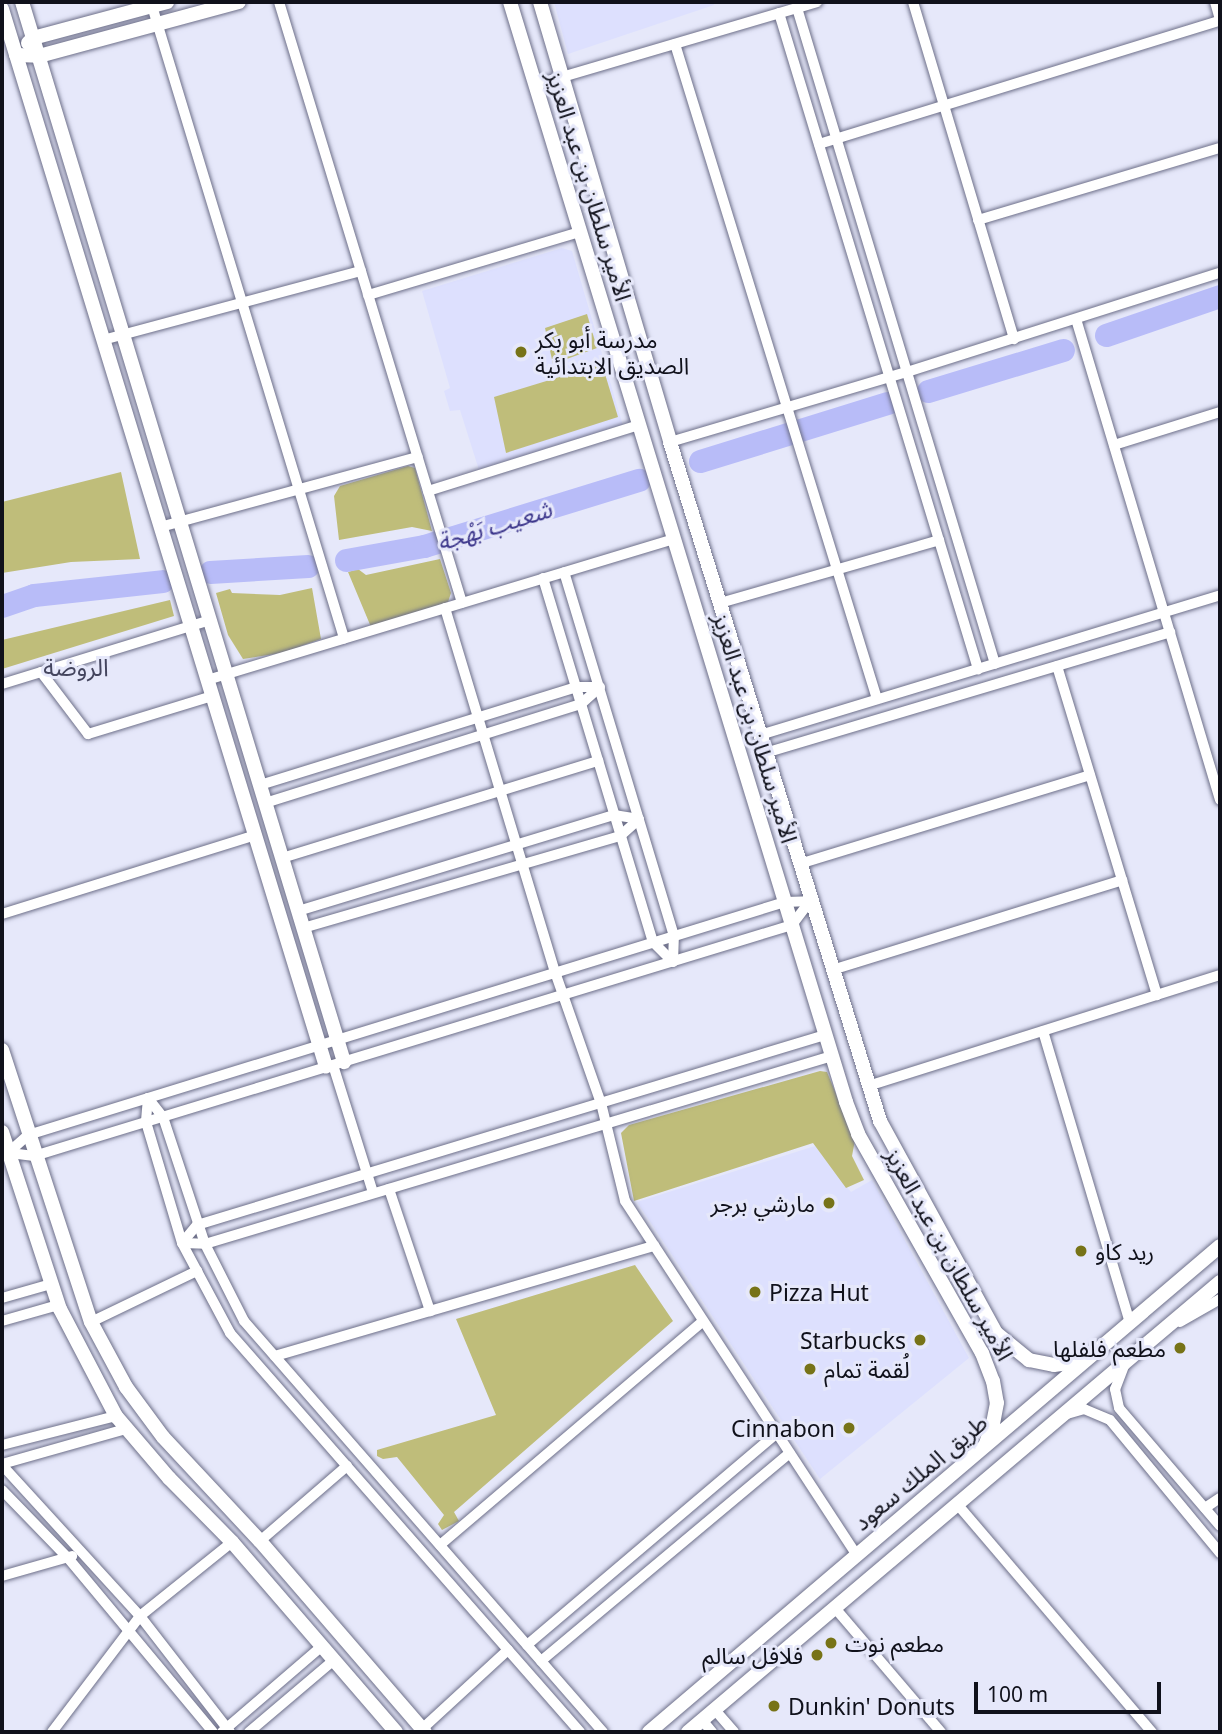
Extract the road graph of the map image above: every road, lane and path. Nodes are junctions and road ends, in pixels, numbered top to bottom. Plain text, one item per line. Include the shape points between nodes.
1 (22, 2) edge
2 (167, 2) edge
3 (239, 2) edge
4 (279, 2) edge
5 (510, 2) edge
6 (540, 2) edge
7 (817, 2) edge
8 (913, 2) edge
9 (1215, 2) edge
10 (152, 6) junction
11 (797, 8) junction
12 (2, 9) edge
13 (779, 13) junction
14 (1220, 20) edge
15 (158, 24) junction
16 (33, 38) junction
17 (676, 44) junction
18 (16, 55) junction
19 (39, 56) junction
20 (562, 77) junction
21 (535, 85) junction
22 (944, 106) junction
23 (837, 139) junction
24 (819, 144) junction
25 (1220, 148) edge
26 (978, 220) junction
27 (580, 232) junction
28 (361, 271) junction
29 (1220, 273) edge
30 (368, 295) junction
31 (242, 303) junction
32 (1076, 319) junction
33 (124, 335) junction
34 (1014, 338) junction
35 (103, 341) junction
36 (907, 372) junction
37 (890, 377) junction
38 (787, 408) junction
39 (1220, 412) edge
40 (639, 425) junction
41 (670, 442) junction
42 (1114, 445) junction
43 (418, 457) junction
44 (299, 490) junction
45 (428, 491) junction
46 (180, 522) junction
47 (160, 527) junction
48 (674, 539) junction
49 (939, 540) junction
50 (836, 569) junction
51 (564, 572) junction
52 (543, 578) junction
53 (1220, 595) edge
54 (462, 603) junction
55 (720, 603) junction
56 (445, 608) junction
57 (1164, 612) junction
58 (210, 620) junction
59 (191, 626) junction
60 (1170, 632) junction
61 (344, 638) junction
62 (995, 664) junction
63 (1057, 666) junction
64 (978, 669) junction
65 (41, 672) junction
66 (226, 674) junction
67 (207, 680) junction
68 (2, 684) edge
69 (576, 687) junction
70 (600, 687) junction
71 (212, 696) junction
72 (877, 699) junction
73 (581, 704) junction
74 (478, 717) junction
75 (484, 735) junction
76 (760, 735) junction
77 (765, 753) junction
78 (598, 761) junction
79 (1090, 775) junction
80 (260, 785) junction
81 (500, 791) junction
82 (1220, 800) edge
83 (265, 803) junction
84 (614, 815) junction
85 (639, 819) junction
86 (255, 835) junction
87 (620, 836) junction
88 (517, 845) junction
89 (282, 858) junction
90 (799, 863) junction
91 (523, 864) junction
92 (1122, 880) junction
93 (810, 901) junction
94 (785, 902) junction
95 (298, 911) junction
96 (2, 914) edge
97 (792, 925) junction
98 (303, 928) junction
99 (674, 936) junction
100 (653, 942) junction
101 (673, 961) junction
102 (832, 970) junction
103 (555, 972) junction
104 (1220, 977) edge
105 (563, 995) junction
106 (1157, 995) junction
107 (1042, 1031) junction
108 (825, 1035) junction
109 (337, 1040) junction
110 (319, 1045) junction
111 (2, 1050) edge
112 (832, 1056) junction
113 (334, 1065) junction
114 (868, 1086) junction
115 (148, 1098) junction
116 (601, 1103) junction
117 (163, 1117) junction
118 (146, 1122) junction
119 (606, 1124) junction
120 (2, 1132) edge
121 (28, 1135) junction
122 (8, 1153) junction
123 (34, 1156) junction
124 (367, 1174) junction
125 (389, 1189) junction
126 (373, 1193) junction
127 (197, 1225) junction
128 (182, 1243) junction
129 (205, 1244) junction
130 (654, 1246) junction
131 (1220, 1246) edge
132 (197, 1271) junction
133 (1220, 1282) edge
134 (51, 1284) junction
135 (2, 1298) edge
136 (1220, 1300) edge
137 (58, 1305) junction
138 (430, 1311) junction
139 (2, 1321) edge
140 (703, 1321) junction
141 (91, 1322) junction
142 (1130, 1323) junction
143 (1161, 1333) junction
144 (275, 1356) junction
145 (1084, 1361) junction
146 (1126, 1362) junction
147 (1064, 1415) junction
148 (116, 1416) junction
149 (126, 1430) junction
150 (777, 1433) junction
151 (2, 1445) edge
152 (985, 1446) junction
153 (790, 1453) junction
154 (2, 1464) edge
155 (347, 1466) junction
156 (2, 1490) edge
157 (1220, 1498) edge
158 (958, 1505) junction
159 (1205, 1508) junction
160 (1220, 1526) edge
161 (260, 1541) junction
162 (232, 1542) junction
163 (440, 1545) junction
164 (85, 1552) junction
165 (1220, 1553) edge
166 (857, 1555) junction
167 (68, 1558) junction
168 (2, 1576) edge
169 (835, 1608) junction
170 (141, 1616) junction
171 (128, 1631) junction
172 (527, 1645) junction
173 (321, 1646) junction
174 (508, 1650) junction
175 (334, 1660) junction
176 (541, 1661) junction
177 (715, 1710) junction
178 (702, 1720) junction
179 (227, 1731) edge
180 (424, 1731) edge
181 (52, 1732) edge
182 (213, 1732) edge
183 (250, 1732) edge
184 (396, 1732) edge
185 (580, 1732) edge
186 (603, 1732) edge
187 (649, 1732) edge
188 (688, 1732) edge
189 (712, 1732) edge
190 (734, 1732) edge
191 (941, 1732) edge
192 (1152, 1732) edge

1 - 16 street
2 - 10 street
3 - 15 street
4 - 28 street
5 - 21 street, الأمير سلطان بن عبد العزيز
6 - 20 street, الأمير سلطان بن عبد العزيز
7 - 11 street
8 - 22 street
9 - 14 street
10 - 15 street
10 - 16 street
11 - 13 street
11 - 23 street
12 - 18 street
13 - 17 street
13 - 24 street
14 - 22 street
15 - 19 street
15 - 31 street
16 - 18 street
16 - 19 street
17 - 20 street
17 - 38 street
18 - 19 street
18 - 35 street
19 - 33 street
20 - 21 street
20 - 41 street, الأمير سلطان بن عبد العزيز
21 - 27 street, الأمير سلطان بن عبد العزيز
22 - 23 street
22 - 26 street
23 - 24 street
23 - 36 street
24 - 37 street
25 - 26 street
26 - 34 street
27 - 30 street
27 - 40 street, الأمير سلطان بن عبد العزيز
28 - 30 street
28 - 31 street
29 - 32 street
30 - 43 street
31 - 33 street
31 - 44 street
32 - 34 street
32 - 42 street
33 - 35 street
33 - 46 street
34 - 36 street
35 - 47 street
36 - 37 street
36 - 62 street
37 - 38 street
37 - 49 street
38 - 41 street
38 - 50 street
39 - 42 street
40 - 45 street
40 - 48 street, الأمير سلطان بن عبد العزيز
41 - 55 street, الأمير سلطان بن عبد العزيز
42 - 57 street
43 - 44 street
43 - 45 street
44 - 46 street
44 - 61 street
45 - 54 street
46 - 47 street
46 - 58 street
47 - 59 street
48 - 51 street
48 - 94 street, الأمير سلطان بن عبد العزيز
49 - 50 street
49 - 64 street
50 - 55 street
50 - 72 street
51 - 52 street
51 - 70 street
52 - 54 street
52 - 69 street
53 - 57 street
54 - 56 street
55 - 76 street, الأمير سلطان بن عبد العزيز
56 - 61 street
56 - 74 street
57 - 60 street
57 - 62 street
58 - 59 street
58 - 66 street
59 - 65 street
59 - 67 street
60 - 63 street
60 - 82 street
61 - 66 street
62 - 64 street
63 - 77 street
63 - 79 street
64 - 72 street
65 - 68 street
65 - 71 street via 88,734
66 - 67 street
66 - 80 street
67 - 71 street
69 - 70 street
69 - 73 street
69 - 74 street
70 - 73 street
70 - 85 street
71 - 86 street
72 - 76 street
73 - 75 street
73 - 78 street
74 - 75 street
74 - 80 street
75 - 81 street
75 - 83 street
76 - 77 street, الأمير سلطان بن عبد العزيز
77 - 90 street, الأمير سلطان بن عبد العزيز
78 - 81 street
78 - 84 street
79 - 90 street
79 - 92 street
80 - 83 street
81 - 88 street
81 - 89 street
83 - 89 street
84 - 85 street
84 - 87 street
84 - 88 street
85 - 87 street
85 - 99 street
86 - 96 street
86 - 110 street
87 - 91 street
87 - 100 street
88 - 91 street
88 - 95 street
89 - 95 street
90 - 93 street, الأمير سلطان بن عبد العزيز
91 - 98 street
91 - 103 street
92 - 102 street
92 - 106 street
93 - 94 street
93 - 97 street
93 - 102 street, الأمير سلطان بن عبد العزيز
94 - 97 street, الأمير سلطان بن عبد العزيز
94 - 99 street
95 - 98 street
97 - 101 street
97 - 108 street, الأمير سلطان بن عبد العزيز
98 - 109 street
99 - 100 street
99 - 101 street
100 - 101 street
100 - 103 street
101 - 105 street
102 - 114 street, الأمير سلطان بن عبد العزيز
103 - 105 street
103 - 109 street
104 - 106 street
105 - 113 street
105 - 116 street
106 - 107 street
107 - 114 street
107 - 142 street
108 - 112 street, الأمير سلطان بن عبد العزيز
108 - 116 street
109 - 110 street
109 - 113 street
110 - 113 street
110 - 115 street
111 - 121 street
112 - 119 street
112 - 152 street, الأمير سلطان بن عبد العزيز via 858,1135 982,1353 993,1381 997,1403
113 - 117 street
113 - 124 street
114 - 145 street, الأمير سلطان بن عبد العزيز via 880,1121 996,1333 1028,1360 1054,1365
115 - 117 street
115 - 118 street
115 - 121 street
116 - 119 street
116 - 124 street
117 - 118 street
117 - 127 street
118 - 123 street
118 - 128 street
119 - 125 street
119 - 130 street via 625,1201
120 - 122 street
121 - 122 street
121 - 123 street
122 - 123 street
122 - 134 street
123 - 141 street
124 - 126 street
124 - 127 street
125 - 126 street
125 - 138 street
126 - 129 street
127 - 128 street
127 - 129 street
128 - 129 street
128 - 132 street
129 - 144 street via 244,1321
130 - 138 street
130 - 140 street
131 - 142 street, طريق الملك سعود
132 - 141 street
132 - 155 street via 230,1333
133 - 143 street
134 - 135 street
134 - 137 street
136 - 143 street
137 - 139 street
137 - 148 street
138 - 144 street
140 - 150 street
140 - 163 street
141 - 161 street via 126,1387 163,1437
142 - 145 street, طريق الملك سعود
143 - 146 street
144 - 163 street
145 - 152 street, طريق الملك سعود
146 - 147 street
146 - 159 street via 1116,1380 1119,1408
147 - 158 street
147 - 165 street via 1084,1409 1110,1420
148 - 149 street
148 - 151 street
149 - 154 street
149 - 162 street
150 - 153 street
150 - 172 street
152 - 166 street, طريق الملك سعود
153 - 166 street
153 - 176 street
154 - 164 street
155 - 161 street
155 - 174 street
156 - 167 street
157 - 159 street
158 - 169 street
158 - 192 street
159 - 160 street
161 - 180 street
162 - 170 street
162 - 173 street
163 - 172 street
164 - 167 street
164 - 170 street
166 - 187 street, طريق الملك سعود
167 - 168 street
167 - 171 street
169 - 177 street
169 - 191 street
170 - 171 street
170 - 179 street
171 - 181 street
171 - 182 street
172 - 176 street
173 - 175 street
173 - 179 street
174 - 180 street
174 - 185 street
175 - 183 street
175 - 184 street
176 - 186 street
177 - 178 street
177 - 190 street
178 - 188 street
178 - 189 street

